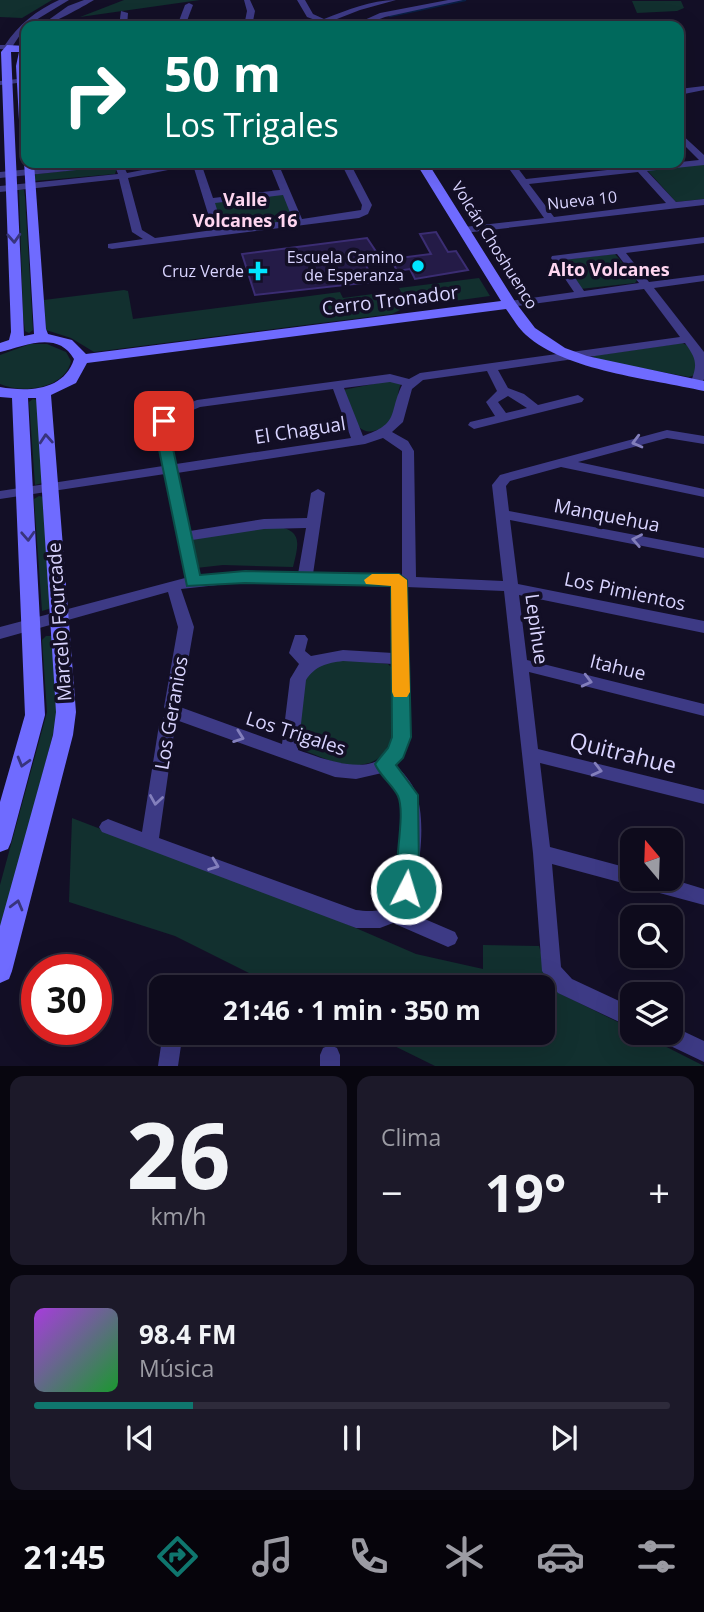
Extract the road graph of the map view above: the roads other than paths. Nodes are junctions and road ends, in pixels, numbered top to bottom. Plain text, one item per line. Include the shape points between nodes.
1 (65, 0) edge
2 (90, 0) edge
3 (301, 0) edge
4 (390, 0) edge
5 (459, 0) edge
6 (247, 1) edge
7 (189, 5) dead end
8 (124, 13) dead end
9 (33, 21) edge
10 (52, 21) edge
11 (123, 21) edge
12 (183, 21) edge
13 (249, 21) edge
14 (321, 21) edge
15 (326, 21) edge
16 (368, 21) edge
17 (21, 31) edge
18 (21, 47) edge
19 (3, 48) edge
20 (4, 82) edge
21 (702, 91) edge
22 (684, 92) edge
23 (684, 140) edge
24 (704, 161) edge
25 (684, 163) edge
26 (74, 168) edge
27 (120, 168) edge
28 (165, 168) edge
29 (199, 168) edge
30 (276, 168) edge
31 (348, 168) edge
32 (425, 168) edge
33 (513, 168) edge
34 (624, 168) edge
35 (640, 168) edge
36 (29, 173) edge
37 (6, 174) edge
38 (123, 176) junction
39 (523, 182) junction
40 (6, 188) edge
41 (286, 192) junction
42 (209, 201) junction
43 (704, 202) edge
44 (674, 206) junction
45 (551, 220) junction
46 (299, 223) junction
47 (464, 230) junction
48 (219, 233) junction
49 (156, 239) junction
50 (704, 240) edge
51 (112, 246) dead end
52 (619, 250) junction
53 (704, 278) edge
54 (647, 286) junction
55 (580, 295) junction
56 (510, 304) junction
57 (43, 338) junction
58 (688, 339) junction
59 (16, 341) junction
60 (0, 348) edge
61 (570, 355) junction
62 (80, 359) junction
63 (489, 366) junction
64 (409, 383) junction
65 (337, 385) junction
66 (700, 385) edge
67 (0, 392) edge
68 (43, 392) junction
69 (504, 393) junction
70 (20, 395) junction
71 (155, 397) dead end
72 (578, 399) dead end
73 (535, 410) junction
74 (169, 416) junction
75 (503, 418) junction
76 (474, 425) dead end
77 (384, 433) junction
78 (704, 440) edge
79 (358, 441) junction
80 (560, 463) junction
81 (170, 469) junction
82 (49, 487) junction
83 (25, 491) junction
84 (318, 493) dead end
85 (704, 493) edge
86 (0, 495) edge
87 (503, 514) junction
88 (314, 523) junction
89 (183, 537) junction
90 (704, 553) edge
91 (305, 578) junction
92 (404, 580) junction
93 (193, 581) junction
94 (173, 586) junction
95 (511, 587) junction
96 (59, 617) junction
97 (32, 624) junction
98 (704, 627) edge
99 (0, 633) edge
100 (300, 639) dead end
101 (400, 659) junction
102 (309, 664) junction
103 (521, 664) junction
104 (704, 709) edge
105 (175, 713) junction
106 (289, 754) junction
107 (531, 754) junction
108 (384, 764) junction
109 (704, 797) edge
110 (108, 827) dead end
111 (150, 841) junction
112 (0, 842) edge
113 (542, 853) junction
114 (620, 874) edge
115 (682, 891) edge
116 (704, 897) edge
117 (393, 914) junction
118 (448, 938) dead end
119 (2, 956) edge
120 (620, 1012) edge
121 (683, 1042) edge
122 (171, 1045) edge
123 (704, 1052) edge
124 (168, 1066) edge

1 - 9 street
2 - 10 street
3 - 14 street via 310,15
4 - 15 street
5 - 16 street
6 - 13 street
7 - 12 street
8 - 11 street
17 - 19 street
18 - 19 street
19 - 20 street
20 - 37 street
21 - 22 street
23 - 24 street
24 - 25 street
26 - 36 street
27 - 38 street
28 - 38 street
29 - 42 street
30 - 41 street
31 - 46 street via 367,205 365,212
32 - 47 street, Volcán Choshuenco
33 - 39 street
34 - 39 street
35 - 44 street
36 - 37 street
36 - 38 street
36 - 40 street
36 - 57 street
37 - 40 street
38 - 49 street via 136,232
39 - 45 street
40 -> 59 street
41 - 42 street
41 - 46 street
42 - 48 street
43 - 44 street, Nueva 10
44 - 45 street, Nueva 10
45 - 47 street, Nueva 10
46 - 48 street
47 - 56 street, Volcán Choshuenco
48 - 49 street
49 - 51 street
50 - 52 street
52 - 54 street
52 - 55 street via 556,258
53 - 54 street, Cerro Tronador
54 - 55 street, Cerro Tronador
54 - 58 street
55 - 56 street, Cerro Tronador
56 - 61 street, Volcán Choshuenco via 530,331
56 - 62 street, Cerro Tronador
57 - 59 street
57 - 62 street via 69,344
58 - 61 street
58 - 66 street via 701,358
59 - 60 street
61 - 63 street
61 - 66 street, Volcán Choshuenco
62 - 68 street via 71,378
63 - 64 street via 429,375
63 - 69 street
64 - 65 street via 394,378
64 - 77 street via 400,418
65 - 74 street via 197,404
65 - 79 street
67 - 70 street
68 - 70 street
82 -> 68 street, Marcelo Fourcade
69 - 73 street via 522,396
69 - 75 street via 492,402
70 - 83 street, Marcelo Fourcade
71 - 74 street via 157,409
72 - 73 street
73 - 75 street
74 - 81 street via 162,430
75 - 76 street
77 - 79 street, El Chagual
77 - 92 street via 408,451
78 -> 80 street, Lepihue via 667,434
79 - 81 street, El Chagual
80 - 85 street
80 - 87 street, Lepihue via 505,478 499,485
81 - 82 street, El Chagual
81 - 89 street
82 - 83 street, El Chagual
82 - 96 street, Marcelo Fourcade
83 - 86 street, El Chagual
83 -> 97 street, Marcelo Fourcade
84 - 88 street
90 -> 87 street, Manquehua
87 - 95 street, Lepihue
88 - 89 street via 264,524
88 - 91 street
89 - 93 street
91 - 92 street, Los Pimientos
91 - 93 street, Los Pimientos
92 - 95 street, Los Pimientos
92 - 101 street
93 - 94 street, Los Pimientos
94 - 96 street, Los Pimientos
94 - 105 street, Los Geranios via 186,626 172,707
95 - 98 street, Los Pimientos
95 - 103 street, Lepihue
96 - 97 street, Los Pimientos
119 -> 96 street, Marcelo Fourcade via 66,712
97 - 99 street, Los Pimientos
97 -> 112 street, Marcelo Fourcade via 34,715
100 - 102 street via 298,653
101 - 102 street via 328,656
101 - 108 street via 402,737
102 - 106 street via 298,679
103 -> 104 street, Itahue
103 - 107 street, Lepihue
105 -> 106 street, Los Trigales
105 -> 111 street, Los Geranios via 167,725
106 - 108 street, Los Trigales via 344,772 367,771
107 -> 109 street, Quitrahue
107 - 113 street, Lepihue
108 - 117 street via 409,800 408,879 402,902
110 - 111 street
111 -> 117 street via 356,919
113 - 114 street
113 - 120 street, Lepihue via 552,971 565,986
115 - 116 street
117 - 118 street
121 - 123 street
122 - 124 street

